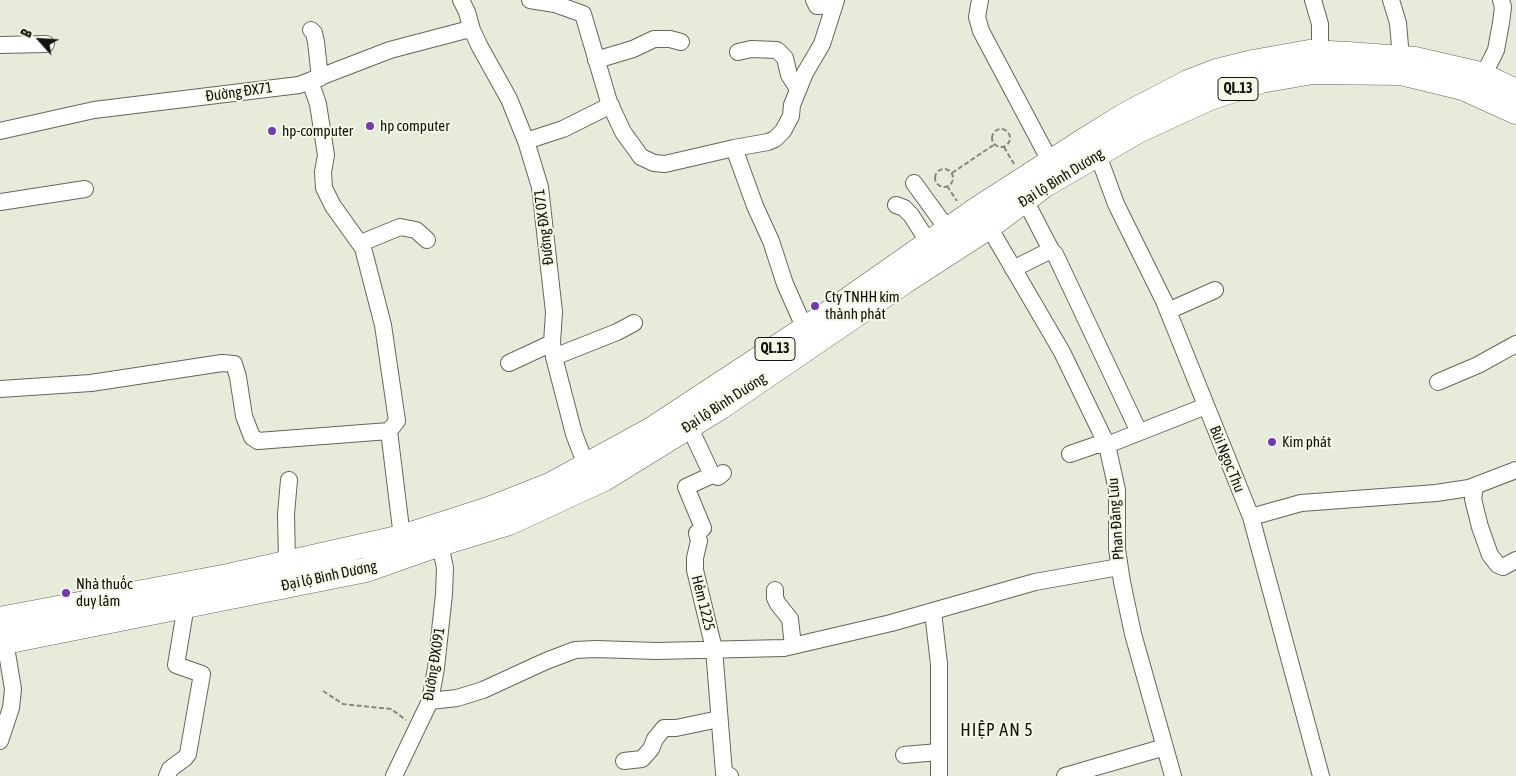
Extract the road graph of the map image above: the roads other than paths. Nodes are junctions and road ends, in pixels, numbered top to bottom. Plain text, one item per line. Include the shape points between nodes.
1 (461, 0) edge
2 (530, 0) edge
3 (814, 0) edge
4 (980, 0) edge
5 (1313, 0) edge
6 (1391, 0) edge
7 (1501, 0) edge
8 (835, 3) edge
9 (583, 7) edge
10 (311, 30) dead end
11 (472, 30) junction
12 (681, 42) dead end
13 (46, 44) dead end
14 (0, 46) edge
15 (738, 52) dead end
16 (1320, 53) junction
17 (1401, 58) junction
18 (596, 60) junction
19 (1483, 76) junction
20 (315, 79) junction
21 (798, 89) junction
22 (1516, 91) edge
23 (611, 105) junction
24 (1516, 112) edge
25 (0, 132) edge
26 (526, 141) junction
27 (734, 148) junction
28 (1098, 155) junction
29 (1050, 161) junction
30 (914, 183) dead end
31 (85, 189) dead end
32 (1024, 189) junction
33 (0, 202) edge
34 (896, 205) dead end
35 (988, 227) junction
36 (939, 236) junction
37 (427, 240) dead end
38 (361, 243) junction
39 (1051, 250) junction
40 (1013, 269) junction
41 (1215, 290) dead end
42 (1168, 311) junction
43 (634, 323) dead end
44 (805, 328) junction
45 (1516, 344) edge
46 (553, 350) junction
47 (510, 362) dead end
48 (1438, 382) dead end
49 (0, 389) edge
50 (1206, 406) junction
51 (689, 426) junction
52 (389, 431) junction
53 (1139, 432) junction
54 (1108, 445) junction
55 (1070, 454) dead end
56 (586, 465) junction
57 (1516, 470) edge
58 (289, 480) dead end
59 (1472, 487) junction
60 (1251, 517) junction
61 (402, 537) junction
62 (440, 544) junction
63 (1516, 560) edge
64 (287, 562) junction
65 (1119, 567) junction
66 (776, 590) dead end
67 (186, 605) junction
68 (933, 612) junction
69 (2, 634) edge
70 (793, 646) junction
71 (714, 649) junction
72 (430, 701) junction
73 (719, 719) junction
74 (0, 741) edge
75 (1165, 747) junction
76 (938, 752) junction
77 (904, 754) dead end
78 (624, 761) dead end
79 (167, 776) edge
80 (394, 776) edge
81 (730, 776) edge
82 (938, 776) edge
83 (1065, 776) edge
84 (1173, 776) edge
85 (1320, 776) edge

1 - 11 street, Đường ĐX 071
2 - 9 street
3 - 8 street via 817,6
4 - 29 street via 977,17 981,31
5 - 16 street via 1320,24
6 - 17 street via 1398,23
7 - 19 street via 1503,7 1496,50
8 - 21 street via 822,44
9 - 18 street
10 - 20 street via 316,42
11 - 20 street, Đường ĐX71 via 390,50
11 - 26 street, Đường ĐX 071 via 509,99
12 - 18 street via 654,39
13 - 14 street
15 - 21 street via 777,50 785,58
16 - 17 highway, Đại lộ Bình Dương / QL.13
16 - 29 highway, Đại lộ Bình Dương / QL.13 via 1253,62 1188,82 1123,116
17 - 19 highway, Đại lộ Bình Dương / QL.13
18 - 23 street
19 - 22 highway, Đại lộ Bình Dương / QL.13
20 - 25 street, Đường ĐX71 via 299,85 94,110
20 - 38 street via 326,155 324,188 333,206
21 - 27 street via 783,131 774,139
23 - 26 street via 563,129
23 - 27 street via 634,148 641,157 654,163 665,164
24 - 28 highway, Đại lộ Bình Dương / QL.13 via 1463,88 1401,74 1313,72 1261,81 1210,98 1138,131
26 - 46 street, Đường ĐX 071 via 540,187 554,312
27 - 44 street
28 - 32 highway, Đại lộ Bình Dương / QL.13 via 1045,185
28 - 42 street, Bùi Ngọc Thu via 1116,204
29 - 32 highway, Đại lộ Bình Dương / QL.13
30 - 36 street
31 - 33 street
32 - 35 highway, Đại lộ Bình Dương / QL.13
32 - 36 highway, Đại lộ Bình Dương / QL.13
32 - 39 street
34 - 36 street
35 - 40 street, Phan Đăng Lưu
35 - 51 highway, Đại lộ Bình Dương / QL.13
36 - 44 highway, Đại lộ Bình Dương / QL.13
37 - 38 street via 416,230 400,227
38 - 52 street via 383,325 397,421
39 - 40 street
39 - 53 street
40 - 54 street, Phan Đăng Lưu via 1062,352
41 - 42 street
42 - 50 street, Bùi Ngọc Thu
43 - 46 street via 617,332
44 - 56 highway, Đại lộ Bình Dương / QL.13 via 652,429
45 - 48 street via 1478,366
46 - 47 street
46 - 56 street, Đường ĐX 071 via 574,434
49 - 52 street via 91,383 222,363 234,364 244,416 252,437 258,441
50 - 53 street
50 - 60 street, Bùi Ngọc Thu
51 - 62 highway, Đại lộ Bình Dương / QL.13 via 604,479 509,523
51 - 71 street, Hẻm 1225 via 717,474 686,487 703,528 697,533 695,570
52 - 61 street
53 - 54 street
54 - 55 street via 1096,445
54 - 65 street, Phan Đăng Lưu via 1117,490
56 - 61 highway, Đại lộ Bình Dương / QL.13 via 550,485 489,509
57 - 59 street
58 - 64 street
59 - 60 street via 1436,493 1301,503
59 - 63 street via 1490,556 1503,567
60 - 85 street, Bùi Ngọc Thu
61 - 64 highway, Đại lộ Bình Dương / QL.13
62 - 67 highway, Đại lộ Bình Dương / QL.13 via 366,570
62 - 72 street, Đường ĐX091 via 445,568 444,594
64 - 69 highway, Đại lộ Bình Dương / QL.13
65 - 68 street via 1035,582
65 - 75 street, Phan Đăng Lưu via 1133,634
66 - 70 street via 775,598 790,619
67 - 69 highway, Đại lộ Bình Dương / QL.13
67 - 79 street via 176,665 202,674 188,754 170,769
68 - 70 street
68 - 76 street via 939,664
69 - 74 street via 13,689 11,708
70 - 71 street
71 - 72 street via 656,652 596,648 575,650 483,690 457,698
71 - 73 street, Hẻm 1225
72 - 80 street, Đường ĐX091
73 - 78 street via 664,728 642,759
73 - 81 street, Hẻm 1225 via 724,773
75 - 83 street
75 - 84 street, Phan Đăng Lưu
76 - 77 street
76 - 82 street

